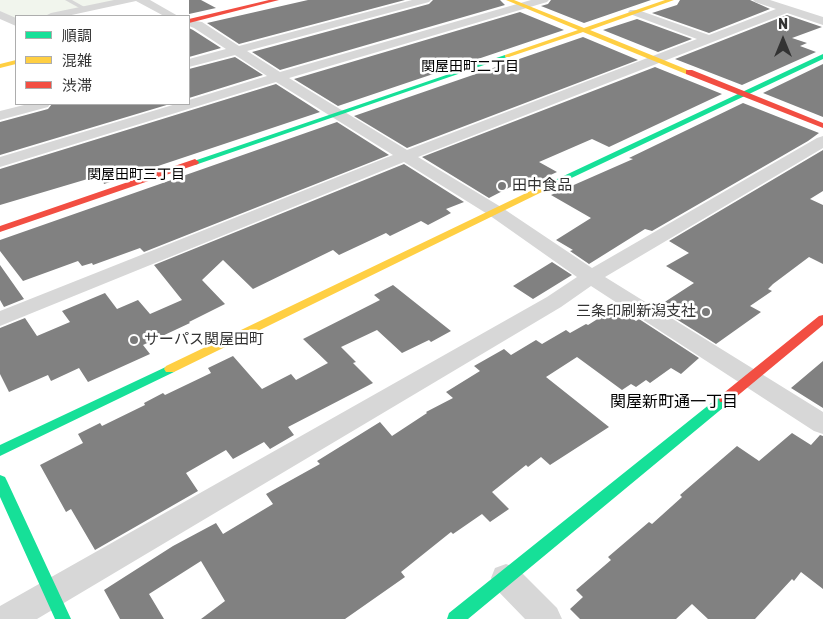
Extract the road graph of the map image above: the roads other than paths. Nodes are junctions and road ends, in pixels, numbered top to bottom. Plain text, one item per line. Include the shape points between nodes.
1 (68, 0) edge
2 (131, 0) edge
3 (141, 0) edge
4 (276, 0) edge
5 (425, 0) edge
6 (509, 0) edge
7 (543, 0) edge
8 (671, 0) edge
9 (759, 0) edge
10 (524, 6) junction
11 (85, 9) junction
12 (787, 9) junction
13 (634, 12) junction
14 (56, 15) edge
15 (170, 15) edge
16 (823, 21) edge
17 (190, 22) edge
18 (190, 22) edge
19 (582, 30) junction
20 (708, 39) junction
21 (236, 50) junction
22 (823, 56) edge
23 (654, 59) junction
24 (15, 62) edge
25 (190, 63) edge
26 (0, 66) edge
27 (279, 77) junction
28 (741, 94) junction
29 (190, 104) edge
30 (39, 105) edge
31 (187, 105) edge
32 (335, 114) junction
33 (0, 116) edge
34 (823, 126) edge
35 (823, 141) edge
36 (406, 156) junction
37 (0, 162) edge
38 (495, 211) junction
39 (0, 229) edge
40 (591, 277) junction
41 (0, 319) edge
42 (823, 319) edge
43 (751, 377) junction
44 (823, 424) edge
45 (0, 451) edge
46 (0, 481) edge
47 (506, 578) junction
48 (51, 594) junction
49 (8, 619) edge
50 (62, 619) edge
51 (455, 619) edge
52 (546, 619) edge

1 - 11 lane
2 - 11 street
3 - 15 street
4 - 17 main road
5 - 21 street
6 - 10 main road
7 - 10 street
8 - 13 main road
9 - 12 street
10 - 19 main road
10 - 27 street
11 - 14 street
12 - 16 street
12 - 20 street
13 - 19 main road
13 - 20 street
18 - 21 street
19 - 23 main road
19 - 32 main road
20 - 23 street
21 - 25 street
21 - 27 street
22 - 28 main road
23 - 28 main road
23 - 36 street
24 - 26 main road
27 - 29 street
27 - 32 street
28 - 34 main road
28 - 38 main road
30 - 33 street
31 - 37 street
32 - 36 street
32 - 39 main road
35 - 40 street
36 - 38 street
36 - 41 street
38 - 40 street
38 - 45 main road
40 - 43 street
40 - 48 street via 554,302
42 - 43 main road
43 - 44 street
43 - 47 main road
46 - 48 main road
47 - 51 main road
47 - 52 street
48 - 49 street
48 - 50 main road

